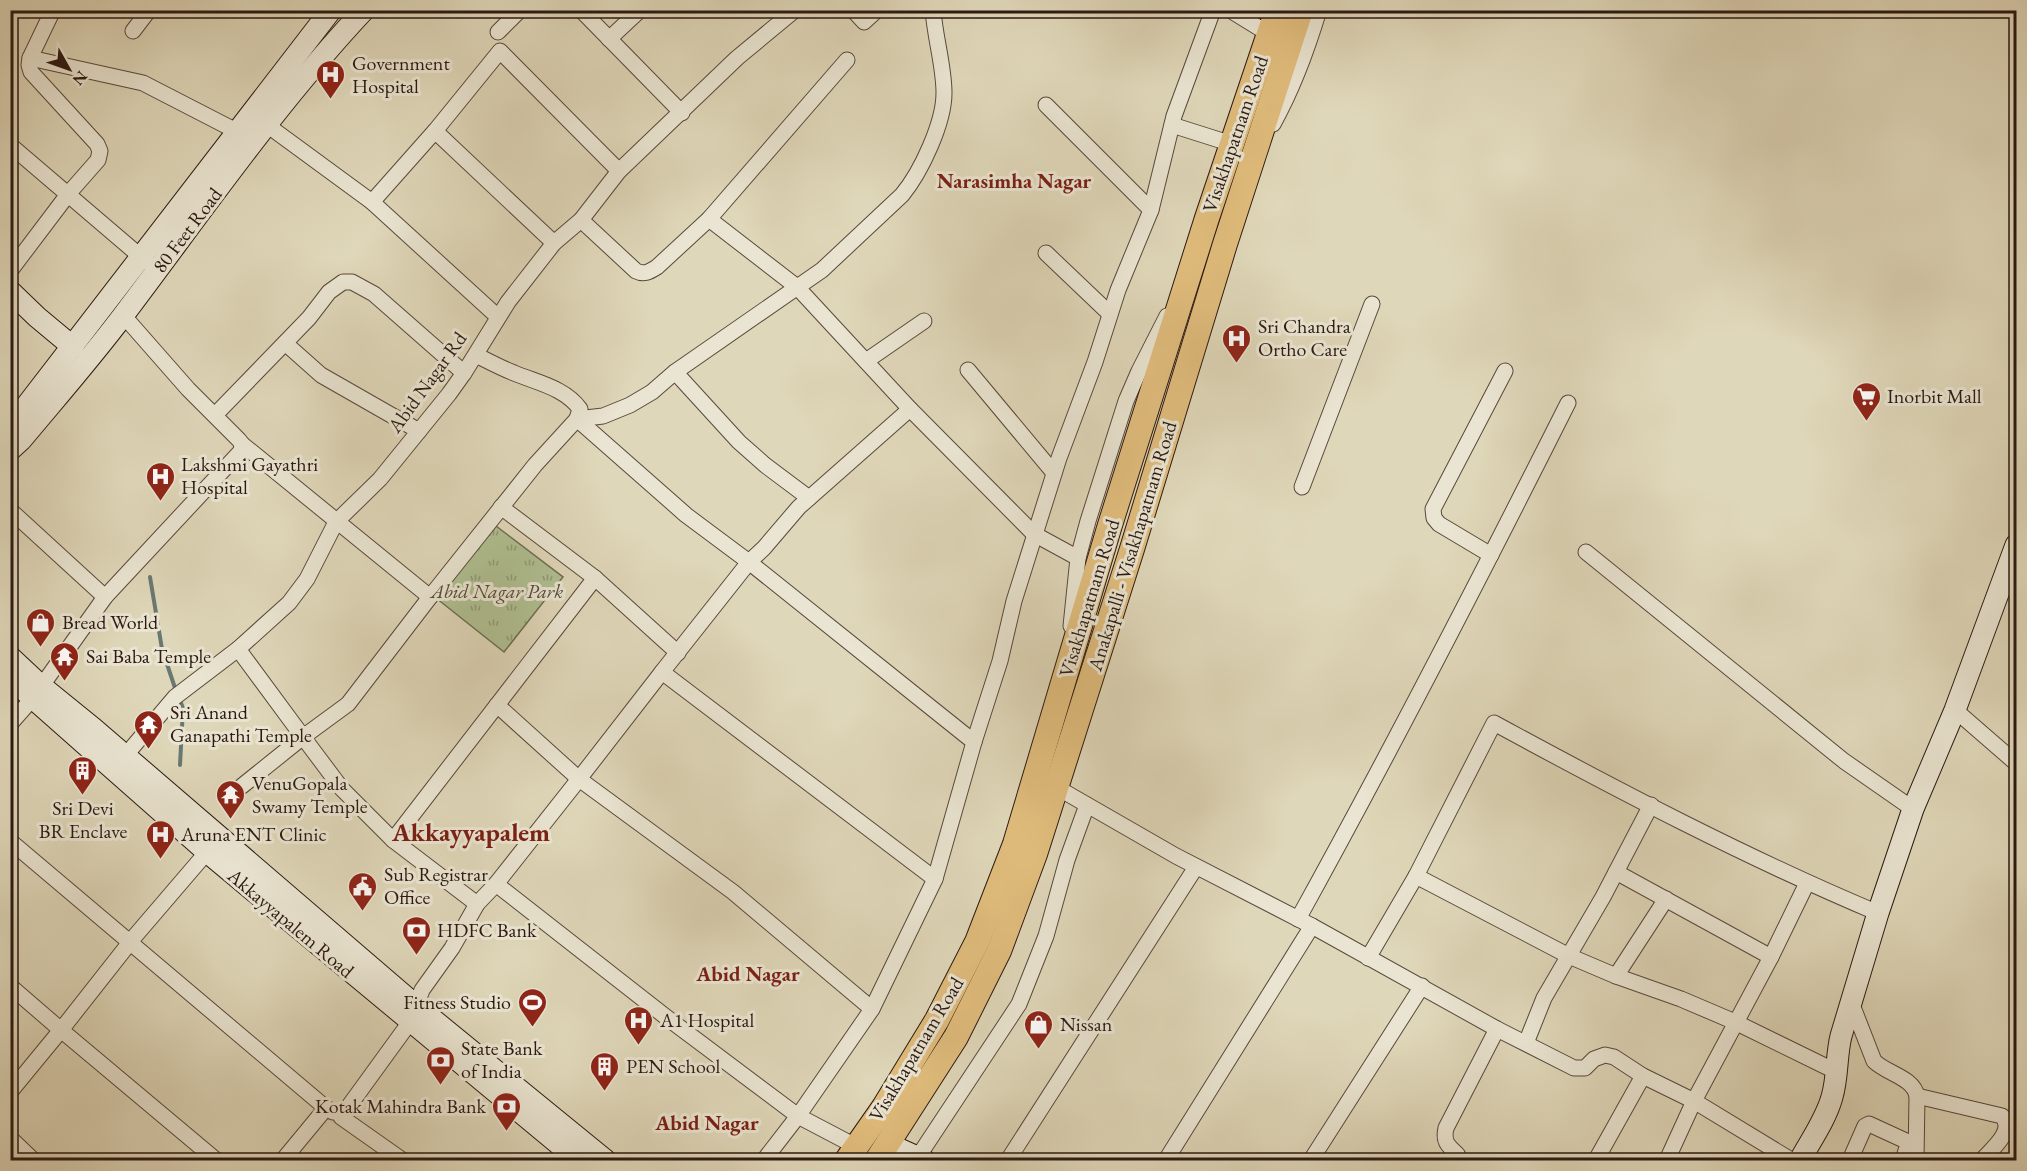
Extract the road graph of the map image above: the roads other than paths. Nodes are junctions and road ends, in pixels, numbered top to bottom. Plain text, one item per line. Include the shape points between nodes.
1 (53, 10) edge
2 (149, 10) edge
3 (331, 10) edge
4 (364, 10) edge
5 (520, 10) edge
6 (581, 10) edge
7 (640, 10) edge
8 (795, 10) edge
9 (853, 10) edge
10 (877, 10) edge
11 (933, 10) edge
12 (1213, 10) edge
13 (1230, 10) edge
14 (1277, 10) edge
15 (1300, 10) edge
16 (1319, 10) edge
17 (133, 31) dead end
18 (498, 32) dead end
19 (1269, 34) junction
20 (609, 39) junction
21 (30, 58) junction
22 (847, 60) dead end
23 (1046, 105) dead end
24 (682, 113) junction
25 (1172, 125) junction
26 (435, 131) junction
27 (253, 132) junction
28 (1232, 144) junction
29 (10, 145) edge
30 (1250, 168) junction
31 (619, 171) junction
32 (69, 193) junction
33 (372, 202) junction
34 (1151, 210) junction
35 (709, 219) junction
36 (581, 220) junction
37 (554, 243) junction
38 (1046, 254) dead end
39 (149, 264) junction
40 (1191, 268) junction
41 (10, 271) edge
42 (797, 287) junction
43 (10, 291) edge
44 (1372, 304) dead end
45 (1110, 314) junction
46 (123, 315) junction
47 (498, 317) junction
48 (924, 321) dead end
49 (285, 343) junction
50 (73, 347) junction
51 (476, 355) junction
52 (866, 361) junction
53 (968, 370) dead end
54 (1505, 371) dead end
55 (675, 372) junction
56 (464, 373) junction
57 (1568, 403) dead end
58 (910, 409) junction
59 (214, 415) junction
60 (577, 419) junction
61 (10, 427) edge
62 (418, 431) junction
63 (242, 444) junction
64 (10, 450) edge
65 (1054, 473) junction
66 (1302, 487) dead end
67 (809, 498) junction
68 (501, 507) junction
69 (10, 510) edge
70 (336, 522) junction
71 (1034, 534) junction
72 (2016, 545) edge
73 (1586, 552) dead end
74 (1491, 555) junction
75 (1078, 558) junction
76 (749, 562) junction
77 (595, 578) junction
78 (105, 597) junction
79 (430, 597) junction
80 (238, 649) junction
81 (678, 653) junction
82 (10, 657) edge
83 (1068, 666) junction
84 (662, 672) junction
85 (10, 678) edge
86 (37, 692) junction
87 (497, 705) junction
88 (1955, 710) junction
89 (10, 724) edge
90 (303, 737) junction
91 (974, 742) junction
92 (125, 756) junction
93 (2016, 763) edge
94 (579, 779) junction
95 (242, 786) dead end
96 (1056, 787) junction
97 (1087, 805) junction
98 (1651, 806) junction
99 (1913, 809) junction
100 (393, 840) junction
101 (10, 841) edge
102 (207, 852) junction
103 (1196, 867) junction
104 (1616, 872) junction
105 (1416, 876) junction
106 (935, 879) junction
107 (1807, 883) junction
108 (496, 884) junction
109 (1666, 899) junction
110 (477, 904) junction
111 (1878, 913) junction
112 (1305, 922) junction
113 (130, 944) junction
114 (1569, 956) junction
115 (1771, 957) junction
116 (1368, 958) junction
117 (1616, 976) junction
118 (10, 986) edge
119 (1422, 986) junction
120 (1851, 1002) junction
121 (872, 1009) junction
122 (413, 1013) junction
123 (1734, 1022) junction
124 (1497, 1029) junction
125 (60, 1030) junction
126 (1526, 1043) junction
127 (1835, 1071) junction
128 (1643, 1076) junction
129 (10, 1092) edge
130 (1917, 1096) junction
131 (1694, 1101) junction
132 (326, 1108) junction
133 (798, 1116) junction
134 (341, 1117) junction
135 (10, 1138) edge
136 (882, 1152) edge
137 (852, 1154) edge
138 (1459, 1158) edge
139 (919, 1160) edge
140 (1798, 1160) edge
141 (33, 1161) edge
142 (216, 1161) edge
143 (283, 1161) edge
144 (402, 1161) edge
145 (578, 1161) edge
146 (605, 1161) edge
147 (764, 1161) edge
148 (1008, 1161) edge
149 (1166, 1161) edge
150 (1311, 1161) edge
151 (1596, 1161) edge
152 (1666, 1161) edge
153 (1850, 1161) edge
154 (1903, 1161) edge
155 (1916, 1161) edge
156 (1982, 1161) edge

1 - 21 street
2 - 17 street
3 - 27 main road, 80 Feet Road
4 - 27 main road, 80 Feet Road
5 - 18 street
6 - 20 street
7 - 20 street
8 - 24 street, Abid Nagar Rd via 737,58
9 - 10 street via 864,22
11 - 42 street via 944,78 943,111 913,181 822,270
12 - 25 street
13 - 19 street
14 - 19 main road, Visakhapatnam Road
15 - 30 main road, Anakapalli - Visakhapatnam Road
16 - 30 street via 1287,96
19 - 28 main road, Visakhapatnam Road
20 - 24 street
21 - 27 street via 143,83
21 - 32 street via 31,72 37,81 100,151 98,160
22 - 35 street
23 - 34 street
24 - 31 street, Abid Nagar Rd
25 - 28 street
25 - 34 street
26 - 31 street via 500,51
26 - 33 street
26 - 37 street
27 - 33 street
27 - 39 main road, 80 Feet Road
28 - 40 main road, Visakhapatnam Road
29 - 32 street
30 - 96 main road, Anakapalli - Visakhapatnam Road
31 - 36 street, Abid Nagar Rd
32 - 39 street
32 - 41 street
33 - 47 street
34 - 45 street
35 - 36 street via 657,267 642,274
35 - 42 street
36 - 37 street, Abid Nagar Rd
37 - 47 street, Abid Nagar Rd
38 - 45 street
39 - 46 main road, 80 Feet Road
39 - 50 main road, 80 Feet Road
40 - 75 street via 1126,400
40 - 83 main road, Visakhapatnam Road
42 - 52 street
42 - 55 street
43 - 50 main road
44 - 66 street
45 - 65 street
46 - 59 street
46 - 64 main road, 80 Feet Road
47 - 51 street, Abid Nagar Rd
48 - 52 street
49 - 56 street via 329,292 343,282 352,282 383,301
49 - 59 street
49 - 62 street via 321,375
50 - 61 main road, 80 Feet Road
51 - 56 street, Abid Nagar Rd
51 - 60 street via 573,399 580,409
52 - 58 street
53 - 65 street
54 - 74 street via 1433,509 1439,524
55 - 60 street via 630,405 603,416
55 - 67 street via 739,442
56 - 62 street, Abid Nagar Rd
57 - 74 street
58 - 67 street
58 - 71 street
59 - 63 street
60 - 68 street
60 - 76 street via 686,515
62 - 70 street, Abid Nagar Rd via 380,479
63 - 70 street
63 - 78 street via 236,457
65 - 71 street
67 - 76 street
68 - 77 street
68 - 79 street
69 - 78 street
70 - 79 street
70 - 80 street, Abid Nagar Rd via 307,579 289,603
71 - 75 street
71 - 91 street
72 - 88 main road
73 - 99 street via 1844,761
74 - 112 street
75 - 83 street
76 - 81 street
76 - 91 street
77 - 81 street
77 - 87 street
78 - 86 street
79 - 90 street via 348,704
80 - 90 street
80 - 92 street, Abid Nagar Rd via 179,694
81 - 84 street
82 - 86 main road, Akkayyapalem Road
83 - 137 main road, Visakhapatnam Road via 1015,844 977,942 937,1020
84 - 94 street
84 - 106 street
85 - 86 main road, Akkayyapalem Road
86 - 89 street
86 - 92 main road
86 - 102 main road, Akkayyapalem Road
87 - 94 street
87 - 100 street
88 - 93 street
88 - 99 main road
90 - 95 street
90 - 100 street via 342,789
91 - 106 street
92 - 122 main road
94 - 108 street
94 - 121 street via 733,892
96 - 97 street
96 - 136 main road, Anakapalli - Visakhapatnam Road via 999,951 956,1037
97 - 103 street
97 - 139 street via 1046,936 1018,1004
98 - 104 street
98 - 105 street via 1494,723
98 - 107 street
99 - 111 main road
100 - 110 street
101 - 113 street
102 - 113 street
102 - 122 main road, Akkayyapalem Road
103 - 112 street
103 - 148 street
104 - 109 street
104 - 114 street
105 - 114 street
105 - 116 street
106 - 121 street
107 - 111 street
107 - 115 street
108 - 110 street
108 - 133 street
109 - 115 street
109 - 117 street
110 - 122 street via 422,990
111 - 120 main road
112 - 116 street
112 - 149 street
113 - 125 street
113 - 132 street
114 - 117 street
114 - 126 street via 1544,998
115 - 123 street
116 - 119 street
117 - 123 street
118 - 125 street
119 - 124 street
119 - 150 street
120 - 127 main road via 1836,1053
120 - 130 street via 1874,1061 1881,1069 1910,1083
121 - 133 street
122 - 134 street
122 - 145 main road, Akkayyapalem Road
122 - 146 main road
123 - 127 street
123 - 131 street
124 - 126 street
124 - 138 street via 1446,1128 1445,1143
125 - 129 street
125 - 142 street
126 - 128 street via 1574,1068 1585,1068 1605,1055
127 - 140 main road via 1829,1106
128 - 131 street
128 - 151 street
130 - 155 street
130 - 156 street via 2006,1120 2002,1137
131 - 140 street
131 - 152 street
132 - 134 street
132 - 143 street
133 - 137 street
133 - 147 street
134 - 144 street
135 - 141 street
136 - 139 main road
153 - 154 street via 1869,1124 1906,1141

